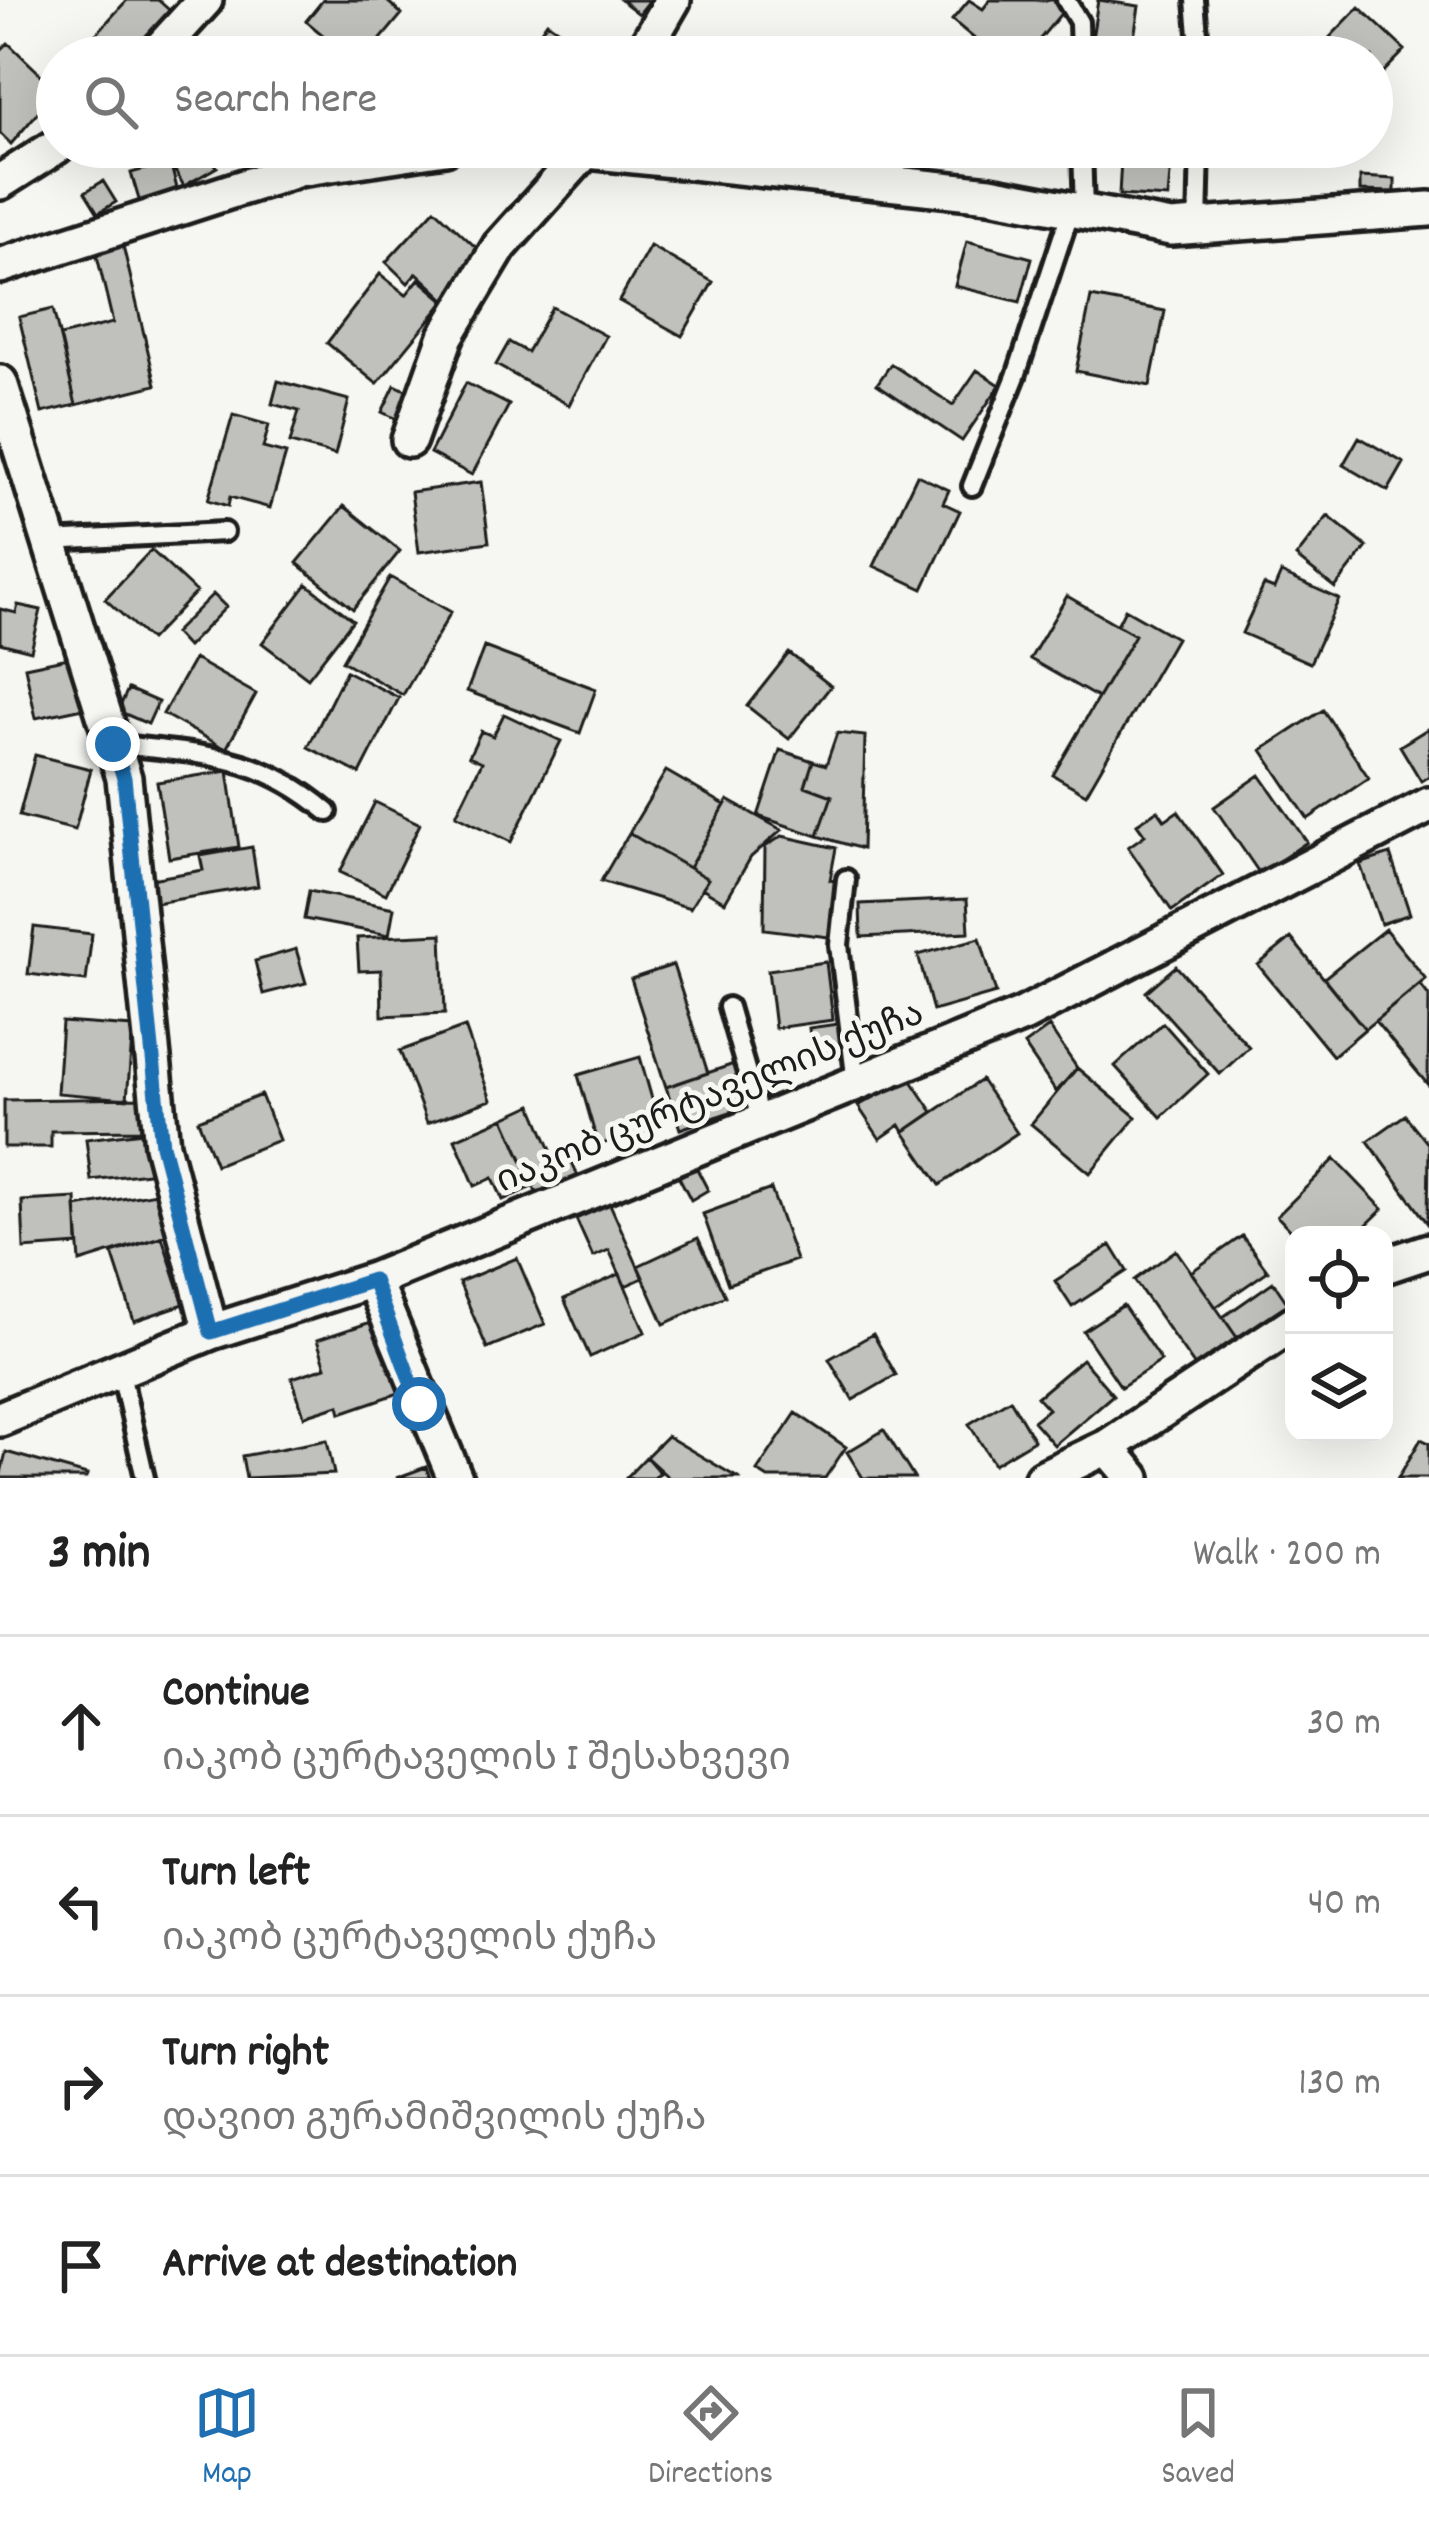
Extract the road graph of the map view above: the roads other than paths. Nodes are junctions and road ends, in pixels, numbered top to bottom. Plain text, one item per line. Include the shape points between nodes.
1 (205, 0) edge
2 (673, 0) edge
3 (1066, 0) edge
4 (1195, 0) edge
5 (172, 36) edge
6 (652, 36) edge
7 (1079, 36) edge
8 (1198, 36) edge
9 (36, 159) edge
10 (306, 168) edge
11 (570, 168) edge
12 (762, 168) edge
13 (1080, 168) edge
14 (1199, 168) edge
15 (0, 182) edge
16 (1429, 209) edge
17 (1077, 211) junction
18 (1198, 226) junction
19 (0, 266) edge
20 (0, 383) edge
21 (409, 440) dead end
22 (972, 486) dead end
23 (224, 532) dead end
24 (50, 541) junction
25 (113, 744) junction
26 (1429, 806) edge
27 (328, 812) dead end
28 (846, 879) dead end
29 (728, 1007) dead end
30 (856, 1083) junction
31 (760, 1122) junction
32 (1429, 1251) edge
33 (1393, 1263) edge
34 (373, 1280) junction
35 (1285, 1329) edge
36 (211, 1332) junction
37 (120, 1370) junction
38 (0, 1419) edge
39 (1107, 1447) junction
40 (145, 1478) edge
41 (455, 1478) edge
42 (1042, 1478) edge
43 (1133, 1478) edge

1 - 5 street
2 - 6 street
3 - 7 lane
4 - 8 lane
9 - 15 street
10 - 19 street
11 - 21 street via 500,247 446,336
12 - 17 street
13 - 17 lane
14 - 18 lane
16 - 18 street
17 - 18 street
17 - 22 lane
20 - 24 street
23 - 24 lane
24 - 25 street
25 - 27 lane via 246,761 296,785
25 - 36 street via 124,778 162,1145
26 - 30 street, იაკობ ცურტაველის ქუჩა via 1023,1016
28 - 30 lane via 839,945
29 - 31 lane
30 - 31 street, იაკობ ცურტაველის ქუჩა
31 - 34 street, იაკობ ცურტაველის ქუჩა
32 - 33 street
34 - 36 street, იაკობ ცურტაველის ქუჩა
34 - 41 street
35 - 39 street
36 - 37 street, იაკობ ცურტაველის ქუჩა
37 - 38 street, იაკობ ცურტაველის ქუჩა
37 - 40 lane
39 - 42 street
39 - 43 street

